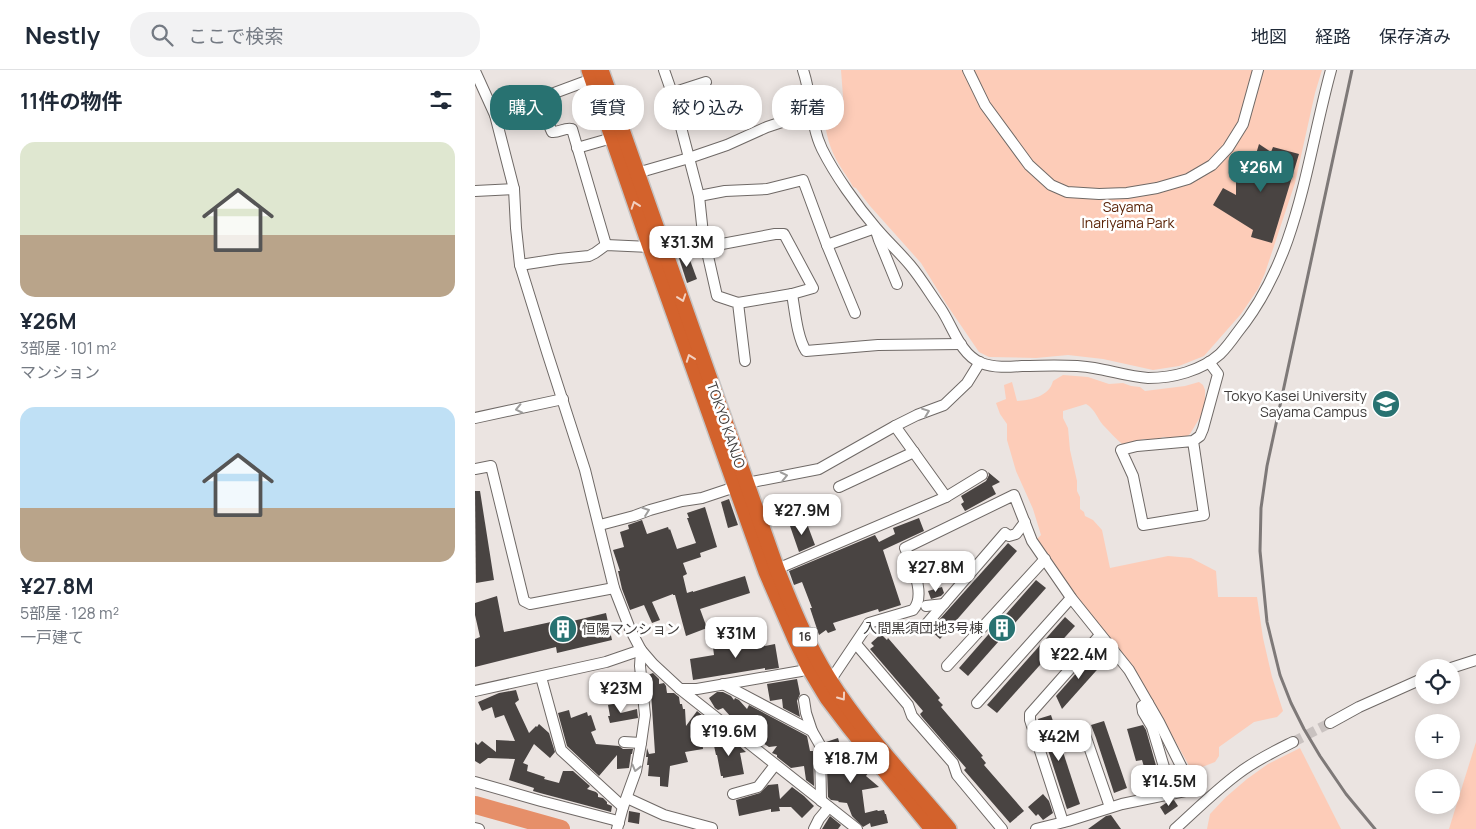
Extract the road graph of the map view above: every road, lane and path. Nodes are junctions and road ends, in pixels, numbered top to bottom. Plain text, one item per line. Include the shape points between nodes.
1 (664, 70) edge
2 (803, 70) edge
3 (968, 70) edge
4 (1258, 70) edge
5 (1331, 70) edge
6 (475, 71) edge
7 (594, 73) edge
8 (706, 82) dead end
9 (669, 85) edge
10 (697, 85) edge
11 (807, 85) edge
12 (562, 87) edge
13 (490, 104) edge
14 (772, 125) edge
15 (499, 130) edge
16 (551, 130) edge
17 (681, 130) edge
18 (815, 130) edge
19 (612, 138) junction
20 (577, 148) junction
21 (689, 158) junction
22 (637, 173) junction
23 (514, 189) junction
24 (475, 191) edge
25 (699, 196) junction
26 (875, 228) junction
27 (703, 234) junction
28 (606, 245) junction
29 (827, 245) junction
30 (656, 246) junction
31 (707, 247) junction
32 (520, 265) junction
33 (897, 284) dead end
34 (792, 294) junction
35 (738, 303) junction
36 (855, 312) dead end
37 (961, 344) junction
38 (745, 361) dead end
39 (980, 362) junction
40 (1209, 362) junction
41 (563, 399) junction
42 (475, 418) edge
43 (895, 426) junction
44 (1193, 441) junction
45 (914, 452) junction
46 (475, 469) edge
47 (982, 475) dead end
48 (742, 485) junction
49 (839, 487) dead end
50 (946, 497) junction
51 (1025, 522) junction
52 (599, 525) junction
53 (1045, 559) junction
54 (777, 569) junction
55 (614, 588) junction
56 (1071, 598) junction
57 (944, 604) junction
58 (926, 606) dead end
59 (923, 628) dead end
60 (1100, 635) junction
61 (856, 644) junction
62 (641, 650) junction
63 (1476, 660) edge
64 (1460, 665) edge
65 (947, 666) dead end
66 (809, 668) junction
67 (541, 677) junction
68 (830, 680) junction
69 (1415, 682) edge
70 (723, 684) junction
71 (680, 689) junction
72 (475, 691) edge
73 (804, 700) dead end
74 (977, 703) dead end
75 (1148, 703) junction
76 (1330, 722) tunnel mouth
77 (812, 731) junction
78 (1084, 732) dead end
79 (624, 742) dead end
80 (1293, 742) tunnel mouth
81 (641, 743) junction
82 (775, 764) junction
83 (1164, 767) dead end
84 (475, 782) edge
85 (733, 794) dead end
86 (625, 802) junction
87 (825, 804) junction
88 (1110, 808) junction
89 (1068, 824) edge
90 (618, 826) edge
91 (1181, 827) edge
92 (475, 828) edge
93 (712, 828) dead end
94 (479, 829) edge
95 (814, 829) edge
96 (857, 829) edge
97 (932, 829) edge
98 (949, 829) edge
99 (1002, 829) edge
100 (1036, 829) edge

1 - 9 street
2 - 11 street
3 - 4 street via 985,105 1029,165 1051,185 1067,192 1099,194 1157,188 1188,180 1212,165 1228,148 1243,124
5 - 40 street via 1304,187 1278,267 1250,317 1221,353
6 - 13 street
7 - 12 street
7 - 19 highway, TOKYO KANJO / 16
7 - 22 highway, TOKYO KANJO / 16
8 - 10 street
14 - 21 street
15 - 23 street
16 - 20 street via 555,133 572,129
17 - 21 street
18 - 26 street via 829,162
19 - 20 street
30 -> 19 highway, TOKYO KANJO / 16
20 - 28 street
21 - 22 street
21 - 25 street
22 - 30 highway, TOKYO KANJO / 16
23 - 24 street
23 - 32 street
25 - 27 street
25 - 29 street via 767,189 803,180
26 - 29 street
26 - 33 street
26 - 37 street via 911,266
27 - 30 street
27 - 31 street
28 - 30 street
28 - 32 street via 589,256
29 - 36 street
30 - 48 highway, TOKYO KANJO / 16
31 - 34 street via 784,234 813,288
31 - 35 street via 717,296
32 - 41 street
34 - 35 street
34 - 37 street via 806,351 877,345
35 - 38 street
37 - 39 street via 969,356
39 - 40 street via 999,366 1086,367 1147,378 1187,372
43 -> 39 street via 944,405 967,383
40 - 44 street via 1218,374 1203,429
41 -> 42 street
41 - 52 street
43 - 45 street
48 -> 43 street via 819,469
44 - 44 street via 1204,515 1143,525 1133,476 1121,450
45 - 49 street
45 - 50 street
46 - 55 street via 491,466 524,600 530,604
47 - 50 street
52 -> 48 street
48 - 54 highway, TOKYO KANJO / 16
48 - 66 highway, TOKYO KANJO / 16 via 773,591
50 - 54 street
51 - 53 street
51 - 57 street via 1016,534 1009,536 1005,533
51 - 61 street via 1014,496 905,548 917,581 920,597 917,606 869,624
52 - 55 street
53 - 56 street
53 - 65 street
54 - 68 highway, TOKYO KANJO / 16 via 805,636
55 - 62 street
56 - 60 street
56 - 74 street
57 - 58 street
57 - 59 street
60 - 75 street via 1129,670
60 - 89 street via 1030,714 1029,720
61 - 68 street
61 - 99 street via 908,705 912,716 953,763 957,775
62 - 67 street
62 - 71 street
62 - 81 street via 645,715
63 - 64 street
66 - 70 street
66 - 97 highway, TOKYO KANJO / 16 via 827,698
67 - 72 street
67 - 86 street via 561,750
68 -> 98 highway, TOKYO KANJO / 16 via 859,721
69 - 76 street
70 - 71 street
70 - 77 street
71 - 82 street
73 - 77 street
75 - 83 street via 1142,706 1143,712 1152,727
75 - 88 street via 1189,782 1185,791
77 - 87 street via 820,746
78 - 88 street
79 - 81 street
80 - 91 street via 1240,772
81 -> 86 street via 636,771
82 - 85 street via 758,788
82 - 87 street
84 - 90 street via 614,820
86 - 90 street
86 - 93 street
87 - 95 street
87 - 96 street
88 - 89 street
89 - 100 street
92 - 94 street

